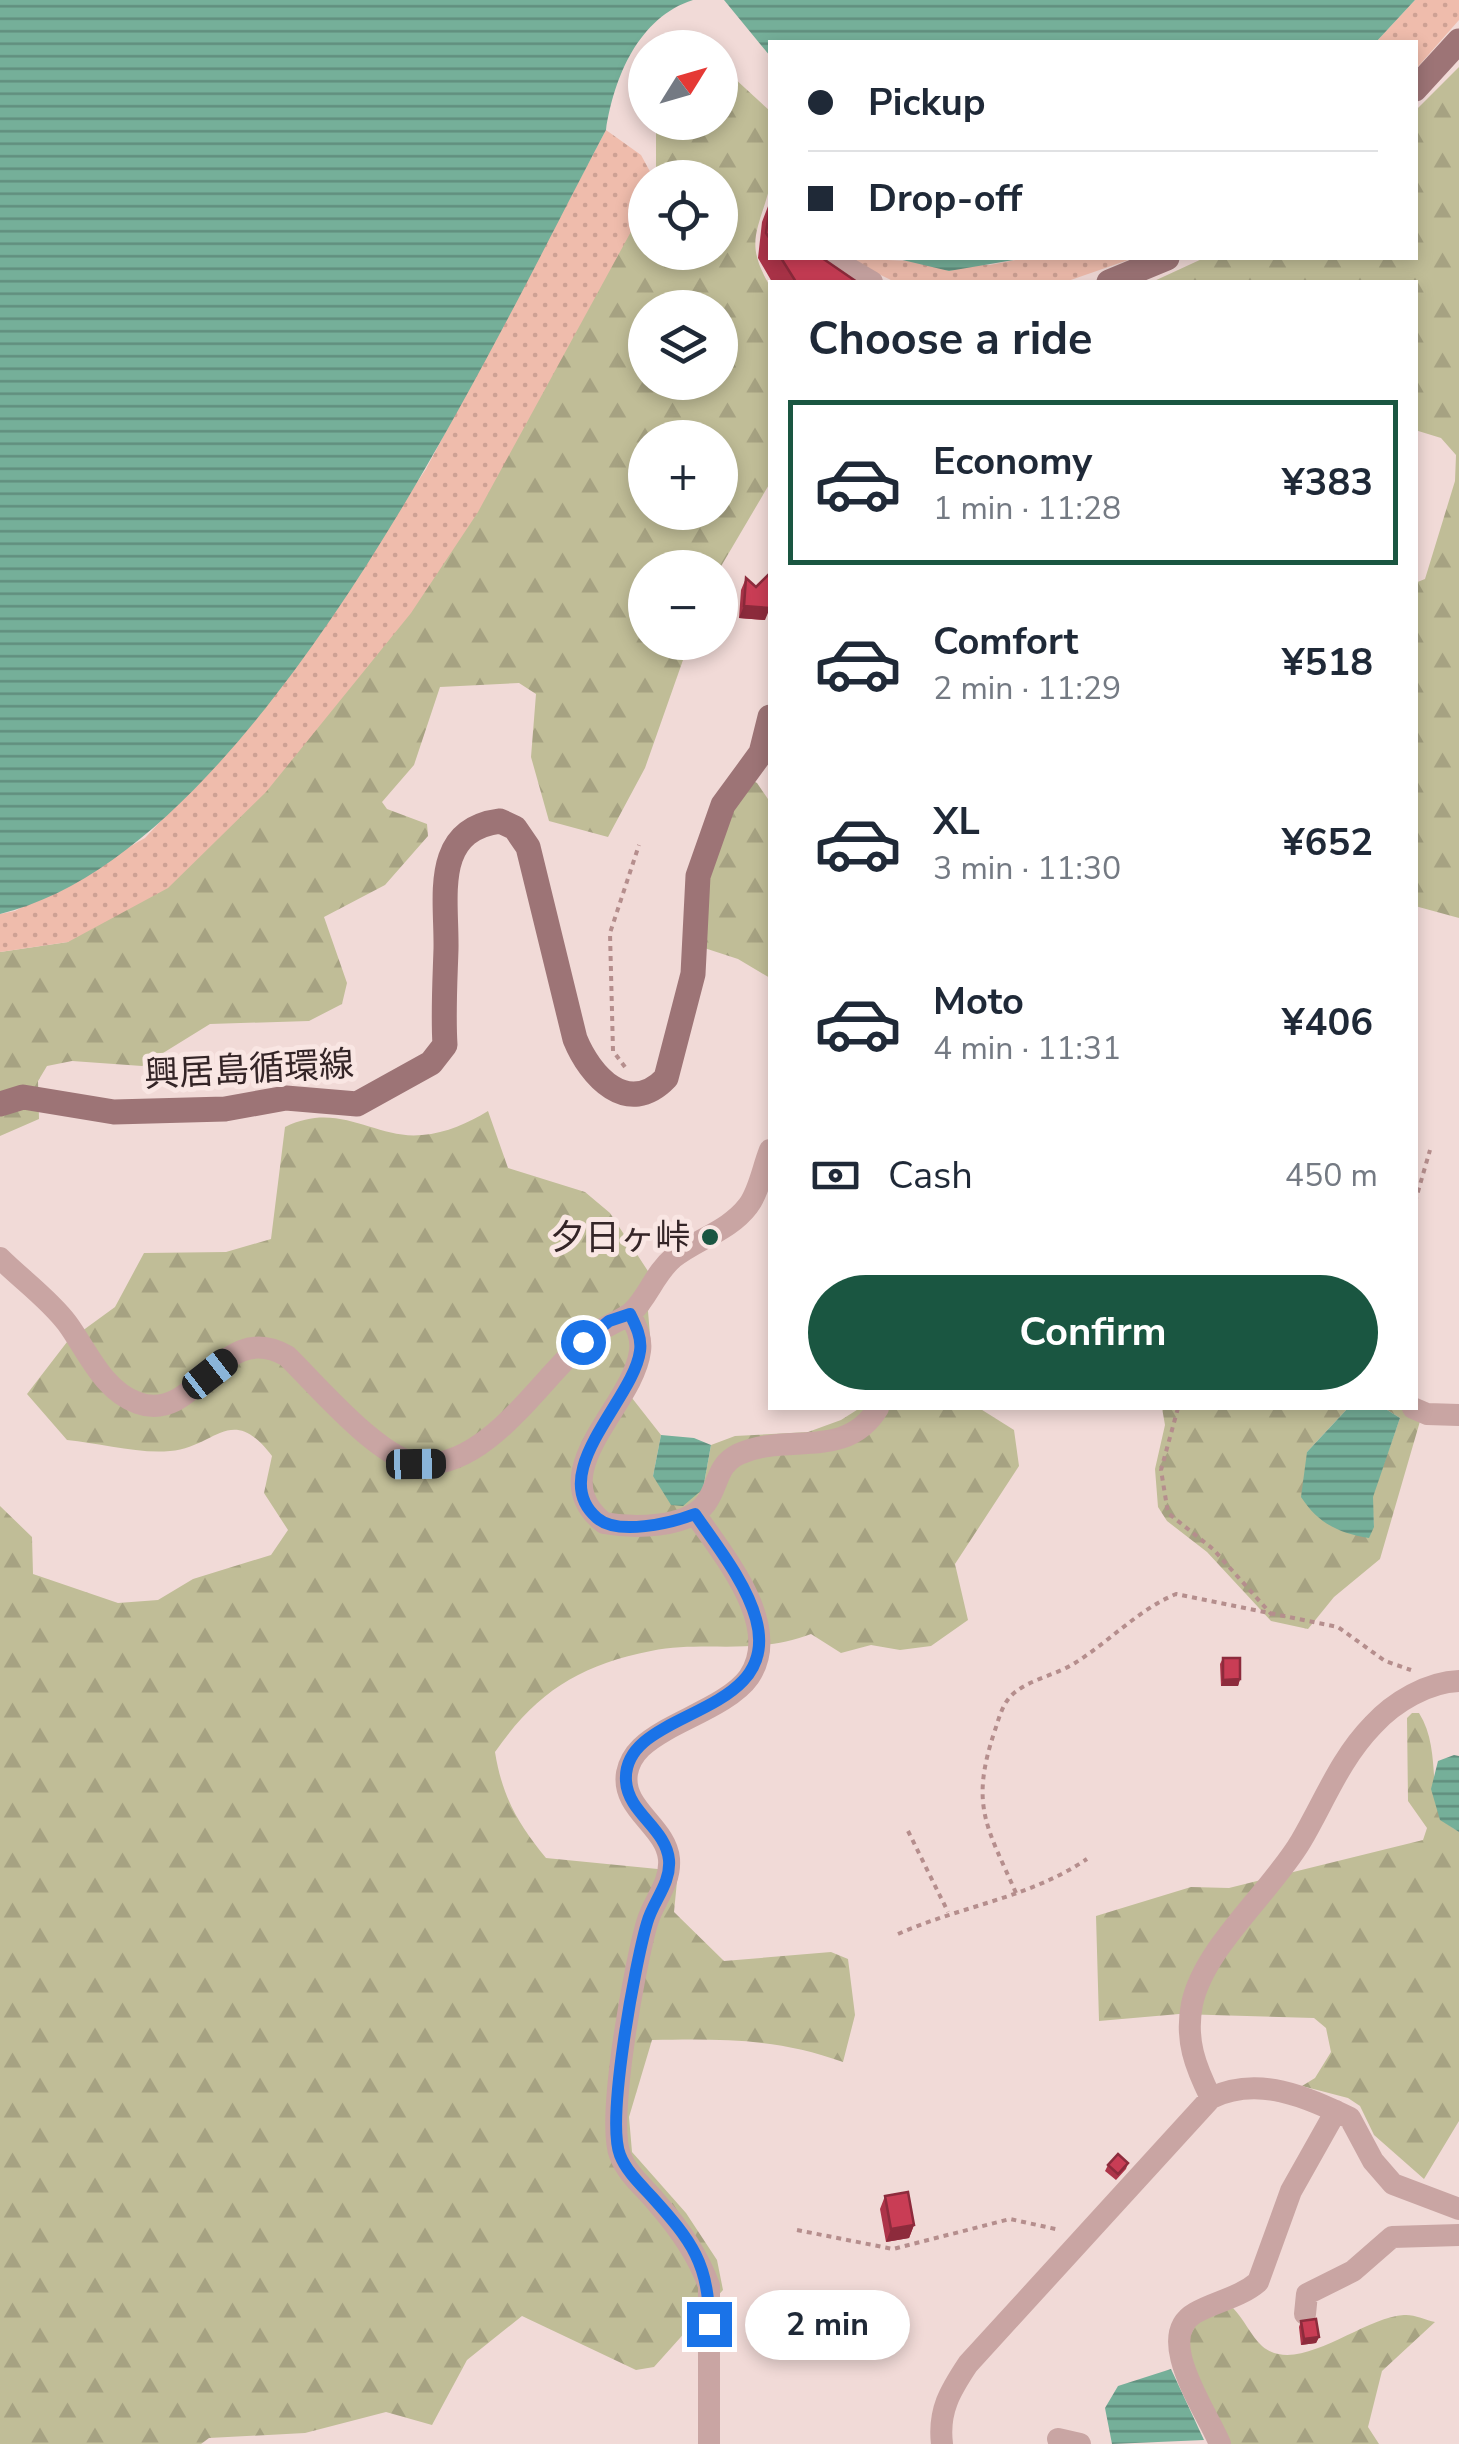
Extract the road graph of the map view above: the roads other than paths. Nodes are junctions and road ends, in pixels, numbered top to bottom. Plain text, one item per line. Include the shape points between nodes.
1 (1459, 41) edge
2 (1418, 86) edge
3 (834, 260) edge
4 (1162, 260) edge
5 (868, 280) edge
6 (1113, 280) edge
7 (768, 725) edge
8 (0, 1104) edge
9 (768, 1156) edge
10 (0, 1258) edge
11 (630, 1314) junction
12 (1418, 1409) edge
13 (876, 1410) edge
14 (1459, 1416) edge
15 (695, 1514) junction
16 (1451, 1682) edge
17 (1211, 2098) junction
18 (1336, 2111) junction
19 (1459, 2209) edge
20 (1459, 2235) edge
21 (1305, 2314) dead end
22 (1216, 2443) edge
23 (709, 2444) edge
24 (942, 2444) edge

1 - 2 main road
3 - 5 street
4 - 6 main road
7 - 8 main road, 興居島循環線 via 761,753 723,805 698,876 693,974 666,1078 645,1094 602,1084 586,1065 528,847 516,828 500,821 468,831 458,842 442,887 445,1045 431,1063 381,1094 357,1104 286,1098 225,1109 114,1112 23,1097
9 - 11 street via 740,1216 664,1267
10 - 11 street via 65,1320 119,1392 140,1404 182,1396 238,1352 269,1346 391,1453 416,1464 462,1456 534,1397 583,1342
11 - 15 street via 641,1349 586,1460 584,1502 604,1524
12 - 14 street
13 - 15 street via 842,1440 752,1449 729,1459
15 - 23 street via 741,1586 760,1650 748,1678 648,1740 630,1759 632,1801 664,1841 669,1859 630,1988 615,2128 620,2156 701,2262 710,2286
16 - 17 street via 1403,1700 1364,1735 1342,1761 1301,1842 1206,1968 1188,2035
17 - 18 street via 1247,2085
17 - 24 street via 968,2364 948,2394
18 - 19 street via 1350,2118 1373,2162 1394,2184
18 - 22 street via 1291,2191 1258,2282 1178,2328 1177,2348
20 - 21 street via 1392,2237 1353,2271 1307,2294

